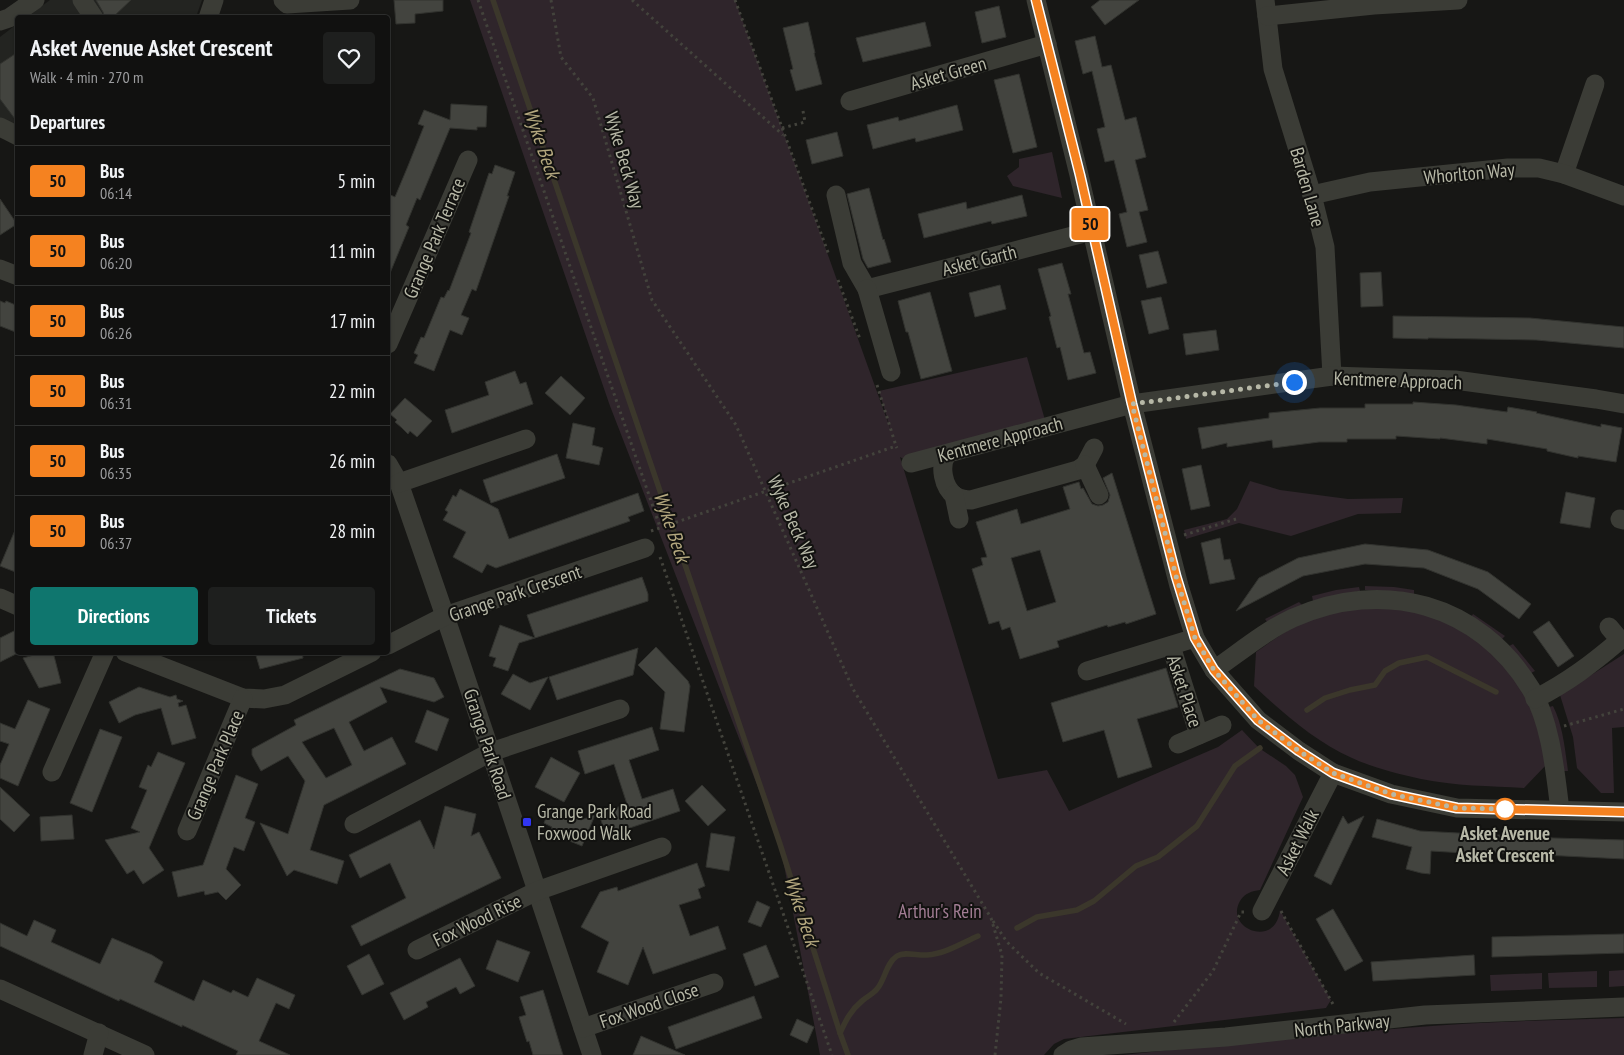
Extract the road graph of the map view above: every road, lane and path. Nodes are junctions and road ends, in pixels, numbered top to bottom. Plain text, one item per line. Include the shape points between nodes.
1 (35, 0) edge
2 (82, 0) edge
3 (214, 0) edge
4 (283, 0) edge
5 (350, 0) edge
6 (478, 0) edge
7 (551, 0) edge
8 (632, 0) edge
9 (735, 0) edge
10 (1036, 0) edge
11 (1458, 0) edge
12 (1374, 2) edge
13 (1266, 8) edge
14 (92, 15) edge
15 (209, 15) edge
16 (0, 21) edge
17 (1047, 44) junction
18 (1596, 84) dead end
19 (850, 101) dead end
20 (803, 111) dead end
21 (0, 127) edge
22 (782, 128) junction
23 (15, 134) edge
24 (785, 137) junction
25 (468, 160) dead end
26 (1564, 174) junction
27 (836, 195) dead end
28 (1312, 195) junction
29 (1624, 196) edge
30 (1092, 231) junction
31 (832, 263) dead end
32 (0, 269) edge
33 (836, 272) dead end
34 (15, 275) edge
35 (866, 289) junction
36 (390, 339) edge
37 (862, 344) dead end
38 (1332, 376) junction
39 (883, 377) joint
40 (1132, 404) junction
41 (1624, 404) edge
42 (526, 439) dead end
43 (896, 446) junction
44 (1094, 448) dead end
45 (947, 454) junction
46 (911, 463) joint
47 (1085, 466) junction
48 (390, 468) edge
49 (398, 483) junction
50 (765, 492) junction
51 (954, 495) junction
52 (1099, 495) dead end
53 (1236, 519) dead end
54 (959, 520) dead end
55 (1167, 540) junction
56 (652, 541) joint
57 (0, 598) edge
58 (15, 605) edge
59 (446, 616) junction
60 (1608, 627) dead end
61 (1195, 638) junction
62 (390, 644) edge
63 (1171, 646) junction
64 (104, 655) edge
65 (133, 655) edge
66 (366, 655) edge
67 (1214, 670) junction
68 (1087, 671) dead end
69 (243, 698) junction
70 (1535, 699) junction
71 (620, 709) dead end
72 (1624, 709) edge
73 (1222, 725) dead end
74 (1547, 730) junction
75 (1199, 735) junction
76 (1178, 744) dead end
77 (491, 752) junction
78 (52, 772) dead end
79 (1333, 773) junction
80 (1560, 810) junction
81 (1624, 812) edge
82 (354, 824) dead end
83 (187, 831) dead end
84 (662, 847) dead end
85 (537, 891) junction
86 (1271, 893) junction
87 (1262, 911) joint
88 (992, 918) junction
89 (417, 950) dead end
90 (714, 983) dead end
91 (0, 989) edge
92 (1624, 1007) edge
93 (1126, 1024) dead end
94 (1344, 1024) junction
95 (584, 1028) junction
96 (99, 1033) junction
97 (1160, 1042) junction
98 (93, 1055) edge
99 (145, 1055) edge
100 (592, 1055) edge
101 (832, 1055) edge
102 (995, 1055) edge
103 (1063, 1055) edge

1 - 16 street
2 - 14 street
3 - 15 street
4 - 5 street via 287,4
6 - 50 path via 660,527
7 - 50 path, Wyke Beck Way via 561,57 592,98 652,300 736,425
8 - 24 path
9 - 22 path
10 - 17 street
11 - 12 street
12 - 13 street
13 - 28 street, Barden Lane via 1274,69
17 - 19 street, Asket Green
17 - 30 street
18 - 26 street
20 - 22 path via 805,122
21 - 23 street
22 - 24 path
24 - 31 path
25 - 36 street, Grange Park Terrace
26 - 28 street, Whorlton Way via 1539,168 1508,168 1370,182
26 - 29 street, Whorlton Way
27 - 35 street via 852,263
28 - 38 street, Barden Lane via 1325,247
30 - 35 street, Asket Garth
30 - 40 street
32 - 34 street
33 - 37 path
35 - 39 street
38 - 40 street, Kentmere Approach
38 - 41 street, Kentmere Approach via 1455,380
39 - 43 path
40 - 45 street, Kentmere Approach
40 - 55 street
42 - 49 street
43 - 46 path via 900,456
43 - 50 path
44 - 47 street
45 - 46 street, Kentmere Approach
45 - 51 street via 942,468 948,489
47 - 51 street via 979,499 962,499
47 - 52 street
48 - 49 street, Grange Park Road
49 - 59 street, Grange Park Road
50 - 88 path, Wyke Beck Way via 853,689
51 - 54 street
53 - 55 path
55 - 61 street
56 - 59 street, Grange Park Crescent
56 - 101 path
57 - 58 street
59 - 62 street, Grange Park Crescent
59 - 77 street, Grange Park Road
60 - 70 street via 1620,640 1588,667
61 - 63 street, Asket Place
61 - 67 street
63 - 68 street, Asket Place
63 - 75 street, Asket Place
64 - 78 street
65 - 69 street
66 - 69 street via 285,695
67 - 70 street via 1270,630 1316,609 1352,601 1387,599 1447,613 1472,627 1496,644 1515,666
67 - 79 street via 1258,720
69 - 83 street, Grange Park Place
70 - 74 street
71 - 77 street
72 - 74 path
73 - 75 street, Asket Place
74 - 80 street
75 - 76 street, Asket Place
77 - 82 street
77 - 85 street, Grange Park Road
79 - 80 street via 1391,794 1457,808
79 - 86 street, Asket Walk
80 - 81 street
84 - 85 street, Fox Wood Rise
85 - 89 street, Fox Wood Rise
85 - 95 street, Grange Park Road
86 - 87 street, Asket Walk
86 - 94 path
87 - 97 path via 1241,912 1212,970
88 - 93 path via 1008,942 1039,973
88 - 102 path, Wyke Beck Way via 1002,955
90 - 95 street, Fox Wood Close
91 - 96 street
92 - 94 street, North Parkway via 1425,1015
94 - 97 street, North Parkway
95 - 100 street, Grange Park Road
96 - 98 street
96 - 99 street
97 - 103 street, North Parkway via 1081,1047

